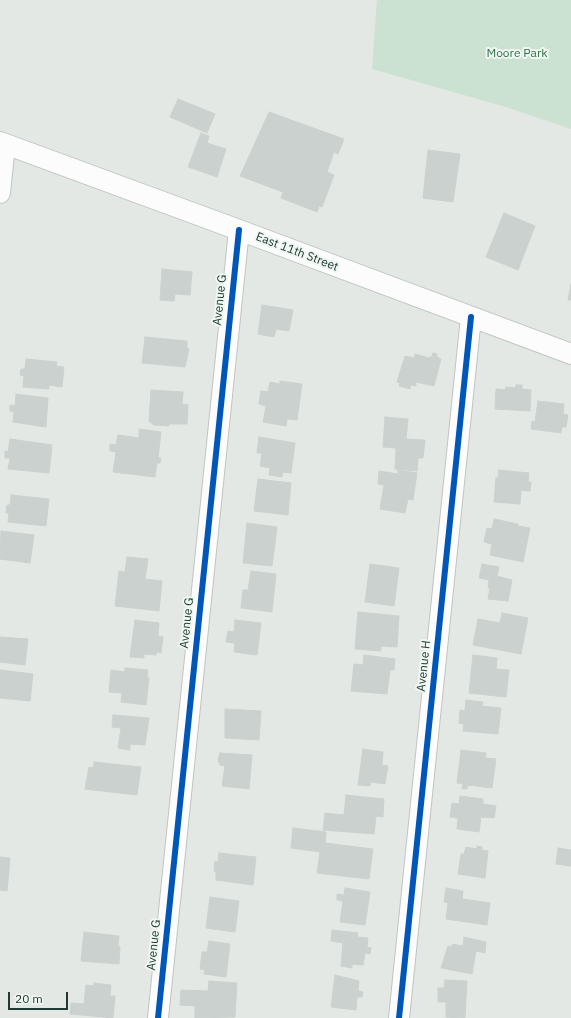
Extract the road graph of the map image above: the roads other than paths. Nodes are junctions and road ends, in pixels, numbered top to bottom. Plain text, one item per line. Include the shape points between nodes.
1 (2, 143) edge
2 (0, 193) edge
3 (239, 230) junction
4 (471, 317) junction
5 (571, 354) edge
6 (158, 1018) edge
7 (399, 1018) edge

1 - 2 street
1 - 3 street, East 11th Street
3 - 4 street, East 11th Street
3 - 6 street, Avenue G
4 - 5 street, East 11th Street
4 - 7 street, Avenue H

